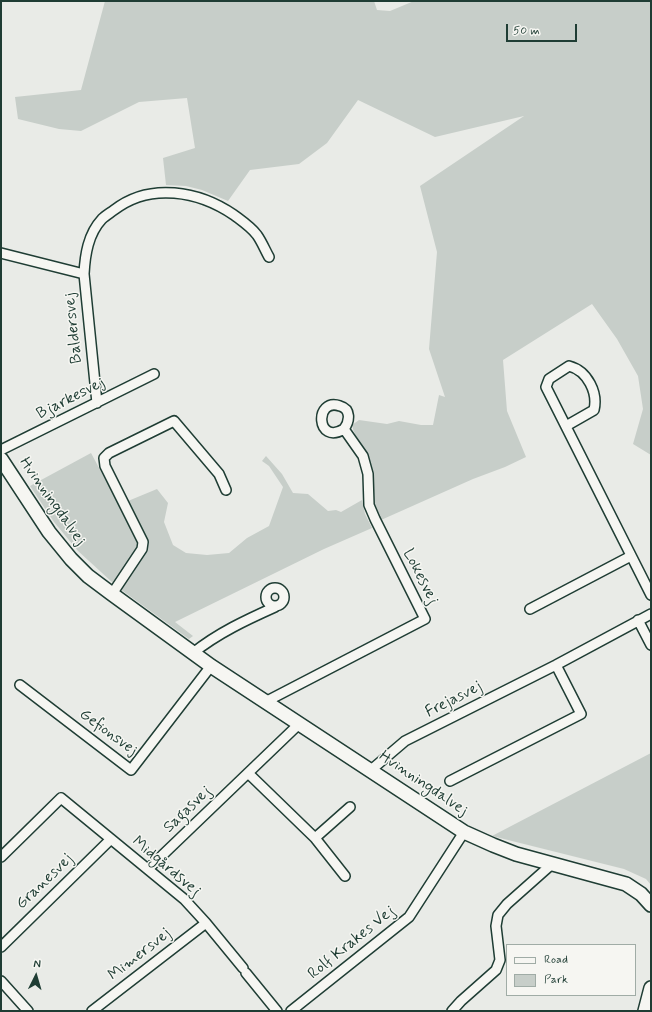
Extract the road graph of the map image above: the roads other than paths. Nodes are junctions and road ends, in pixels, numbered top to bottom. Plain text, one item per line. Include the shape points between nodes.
1 (1, 252) edge
2 (269, 257) dead end
3 (84, 274) junction
4 (154, 374) dead end
5 (96, 403) junction
6 (566, 426) junction
7 (344, 429) dead end
8 (1, 450) edge
9 (1, 459) edge
10 (226, 490) dead end
11 (631, 556) junction
12 (112, 594) junction
13 (651, 595) edge
14 (275, 607) dead end
15 (530, 609) dead end
16 (651, 614) edge
17 (638, 620) junction
18 (651, 645) edge
19 (193, 653) junction
20 (556, 665) junction
21 (211, 666) junction
22 (20, 685) dead end
23 (266, 702) junction
24 (299, 724) junction
25 (371, 770) junction
26 (248, 773) junction
27 (450, 781) dead end
28 (350, 806) dead end
29 (464, 832) junction
30 (315, 838) junction
31 (111, 839) junction
32 (1, 858) edge
33 (552, 864) junction
34 (148, 869) junction
35 (345, 876) dead end
36 (651, 905) edge
37 (206, 923) junction
38 (1, 947) edge
39 (1, 981) edge
40 (651, 989) edge
41 (28, 1011) edge
42 (92, 1011) edge
43 (277, 1011) edge
44 (292, 1011) edge
45 (452, 1011) edge
46 (645, 1011) edge

1 - 3 street, Baldersvej
2 - 3 street, Baldersvej via 257,235 222,207 200,198 160,192 136,197 101,219 90,239
3 - 5 street, Baldersvej
4 - 5 street, Bjarkesvej
5 - 8 street, Bjarkesvej
6 - 6 street via 594,410 596,403 592,384 576,368 569,366 549,379 546,387
6 - 11 street
7 - 23 street, Lokesvej via 363,456 368,474 369,505 375,520 425,619
9 - 12 street, Hvinningdalvej via 49,532 67,554 88,576
10 - 12 street via 219,474 174,422 109,453 104,458 105,466 143,542 142,549
11 - 13 street
11 - 15 street
12 - 19 street, Hvinningdalvej
14 - 19 street via 231,628
16 - 17 street, Frejasvej
17 - 18 street
17 - 20 street, Frejasvej
19 - 21 street, Hvinningdalvej
20 - 25 street, Frejasvej via 405,741
20 - 27 street via 581,714
21 - 22 street, Gefionsvej via 131,770
21 - 23 street, Hvinningdalvej
23 - 24 street, Hvinningdalvej
24 - 25 street, Hvinningdalvej
24 - 26 street, Sagasvej
25 - 29 street, Hvinningdalvej
26 - 30 street
26 - 34 street, Sagasvej
28 - 30 street
29 - 33 street, Hvinningdalvej via 492,845
29 - 44 street, Rolf Krakes Vej via 409,917
30 - 35 street
31 - 32 street, Midgårdsvej via 60,798
31 - 34 street, Midgårdsvej
31 - 38 street, Granesvej
33 - 36 street, Hvinningdalvej via 626,884
33 - 45 street via 498,915 496,926 500,960 496,970
34 - 37 street, Midgårdsvej via 184,899
37 - 42 street, Mimersvej
37 - 43 street, Midgårdsvej
39 - 41 street
40 - 46 street

